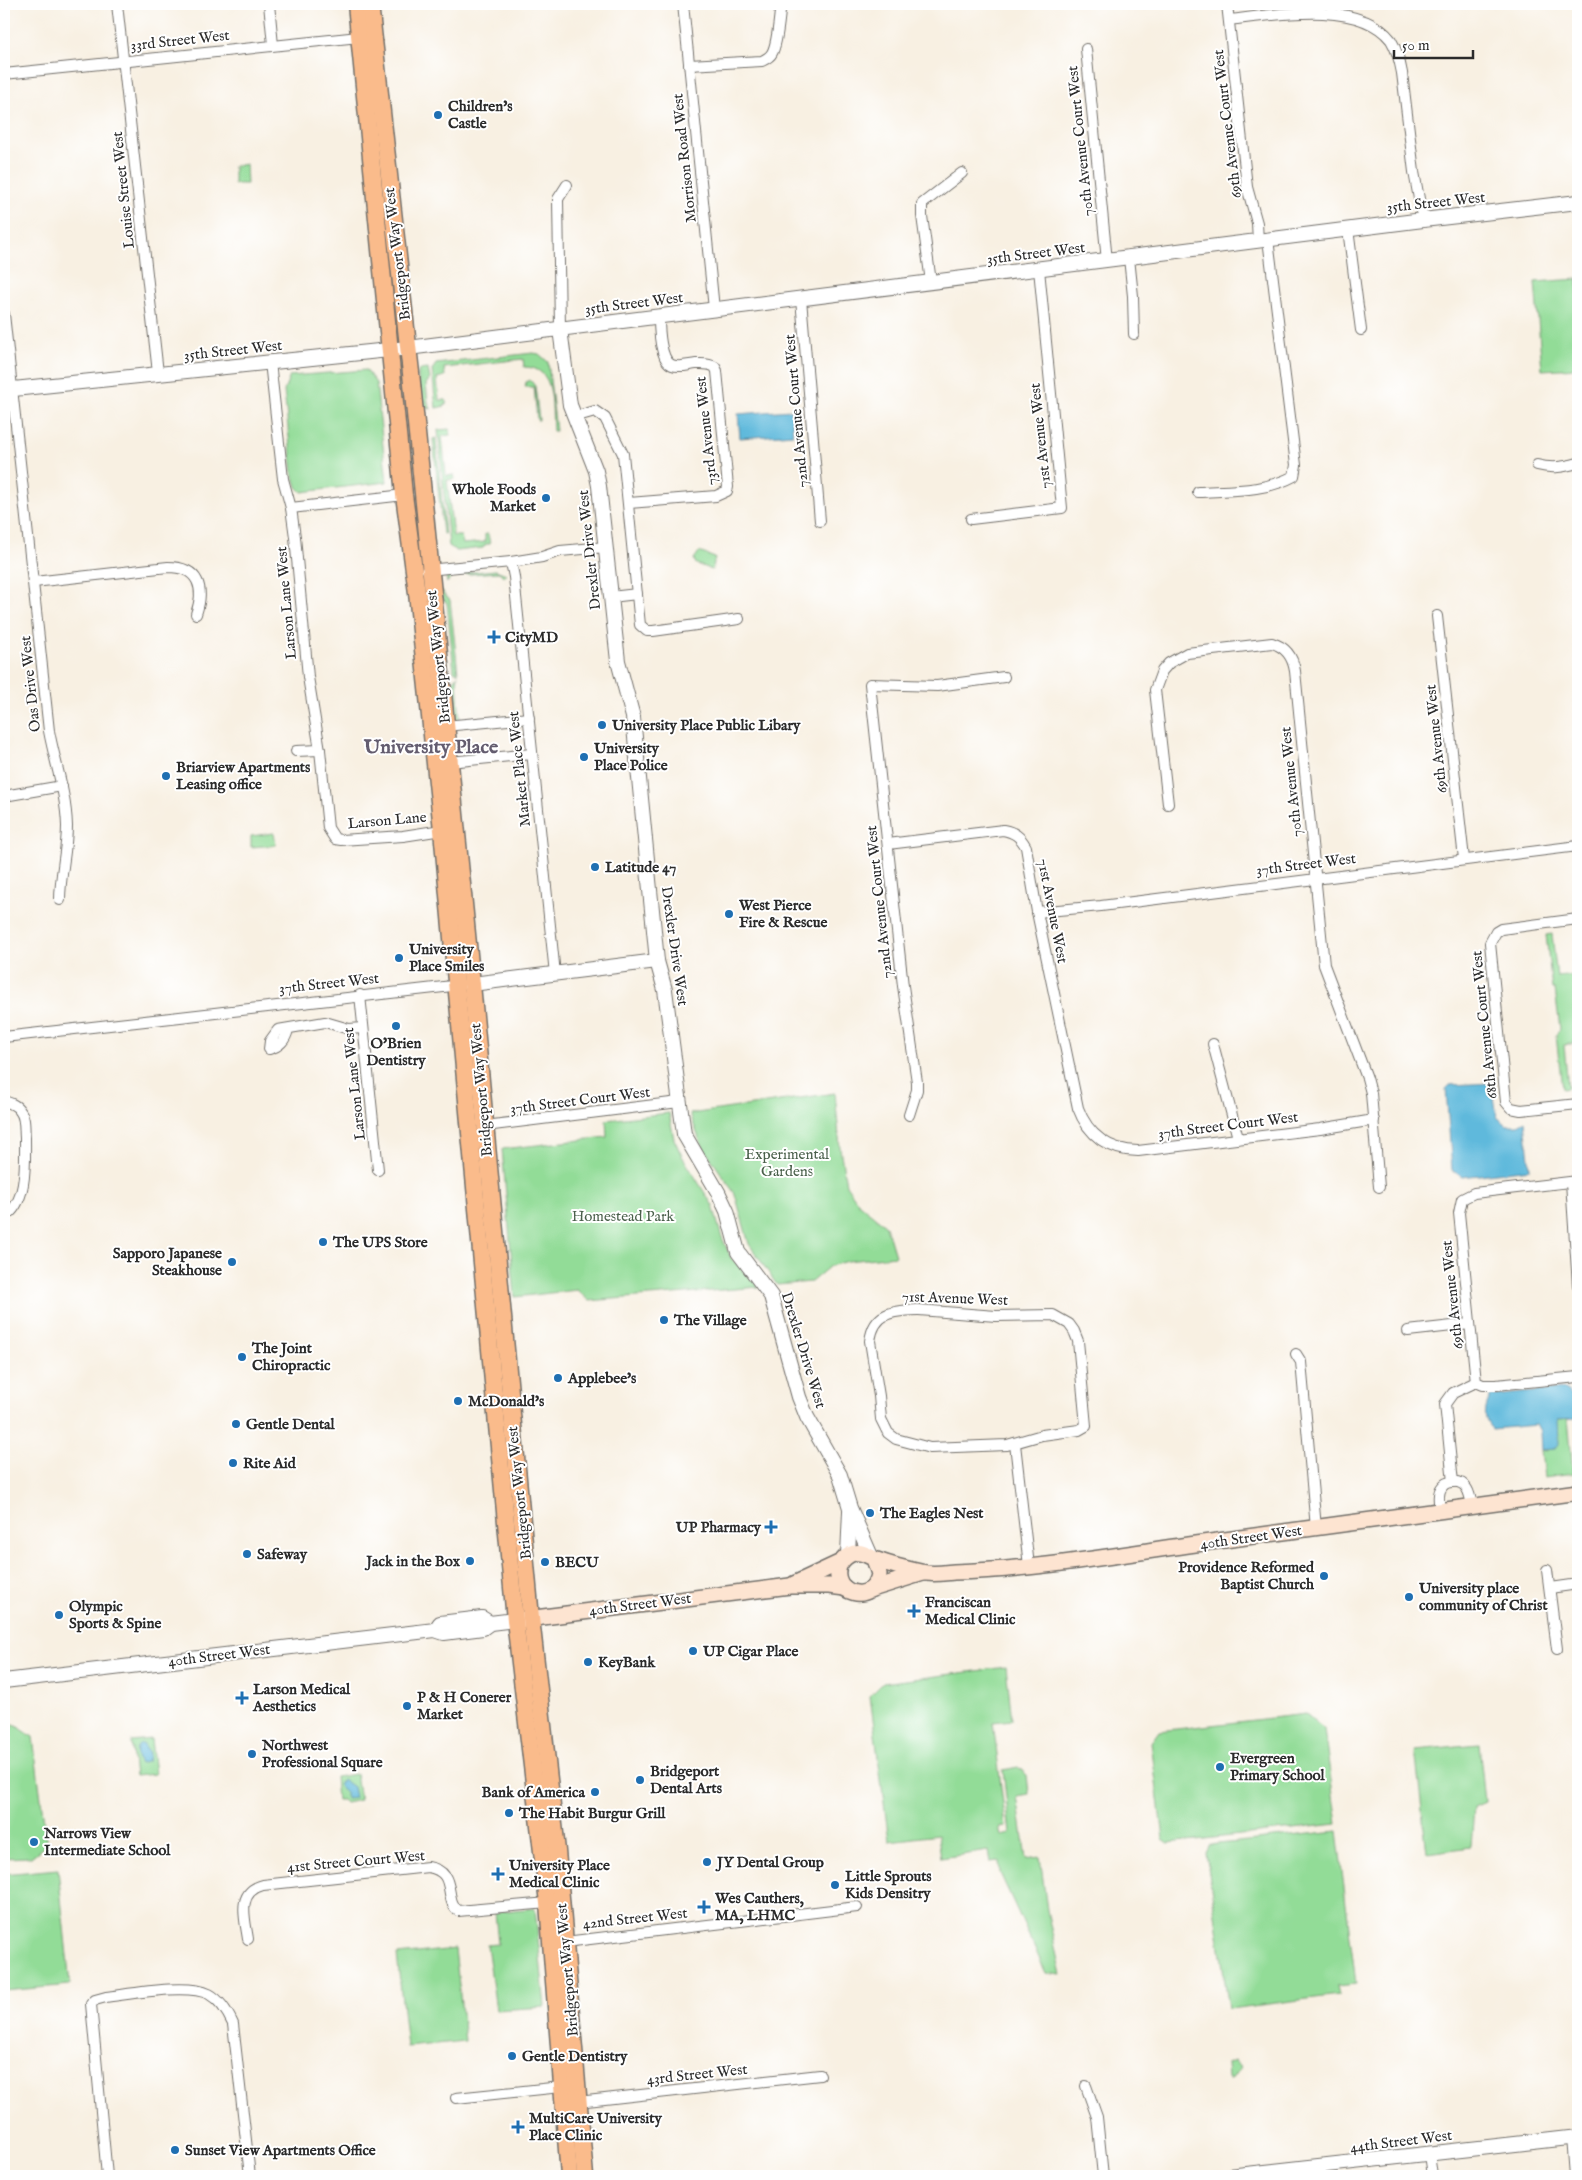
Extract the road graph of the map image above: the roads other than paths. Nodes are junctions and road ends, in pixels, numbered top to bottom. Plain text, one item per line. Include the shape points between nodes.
1 (117, 4) edge
2 (269, 4) edge
3 (356, 4) edge
4 (370, 4) edge
5 (683, 4) edge
6 (781, 4) edge
7 (1227, 4) edge
8 (1325, 6) edge
9 (1230, 20) junction
10 (359, 36) junction
11 (273, 45) junction
12 (1086, 49) dead end
13 (124, 61) junction
14 (689, 65) junction
15 (4, 74) edge
16 (962, 173) dead end
17 (567, 185) dead end
18 (1578, 202) edge
19 (1423, 220) junction
20 (1348, 229) junction
21 (1263, 240) junction
22 (1129, 258) junction
23 (1107, 261) junction
24 (1039, 269) junction
25 (931, 282) junction
26 (801, 299) junction
27 (714, 309) junction
28 (4, 314) edge
29 (659, 317) junction
30 (560, 329) junction
31 (1361, 330) dead end
32 (1134, 334) dead end
33 (408, 348) junction
34 (390, 350) junction
35 (270, 362) junction
36 (158, 373) junction
37 (8, 390) edge
38 (574, 417) junction
39 (1578, 463) edge
40 (1537, 465) dead end
41 (1198, 492) dead end
42 (404, 495) junction
43 (630, 503) junction
44 (291, 508) junction
45 (970, 519) dead end
46 (820, 521) dead end
47 (606, 547) junction
48 (511, 562) junction
49 (430, 569) junction
50 (413, 571) junction
51 (34, 582) junction
52 (637, 594) junction
53 (611, 597) junction
54 (196, 614) dead end
55 (1437, 616) dead end
56 (739, 619) dead end
57 (1004, 677) dead end
58 (529, 718) junction
59 (445, 726) junction
60 (320, 750) junction
61 (296, 751) dead end
62 (532, 754) junction
63 (449, 762) junction
64 (62, 786) junction
65 (4, 796) edge
66 (1168, 804) dead end
67 (442, 830) junction
68 (335, 839) joint
69 (888, 844) junction
70 (1578, 846) edge
71 (1464, 859) junction
72 (1316, 880) junction
73 (60, 900) dead end
74 (1037, 912) junction
75 (1578, 919) edge
76 (657, 961) junction
77 (555, 974) junction
78 (472, 984) junction
79 (455, 986) junction
80 (360, 996) junction
81 (363, 1028) junction
82 (288, 1029) dead end
83 (4, 1037) edge
84 (1213, 1044) dead end
85 (4, 1101) edge
86 (679, 1102) junction
87 (1578, 1104) edge
88 (909, 1115) dead end
89 (1374, 1120) junction
90 (484, 1126) junction
91 (1092, 1132) joint
92 (1238, 1138) junction
93 (378, 1170) dead end
94 (1574, 1181) edge
95 (1379, 1187) dead end
96 (4, 1217) edge
97 (1578, 1286) edge
98 (1470, 1324) junction
99 (1408, 1331) dead end
100 (1296, 1354) dead end
101 (1578, 1377) edge
102 (1480, 1384) junction
103 (1015, 1444) junction
104 (1453, 1482) junction
105 (1578, 1492) edge
106 (1472, 1506) junction
107 (850, 1508) junction
108 (1440, 1510) junction
109 (1316, 1528) junction
110 (872, 1558) junction
111 (845, 1559) junction
112 (1029, 1566) junction
113 (1547, 1570) dead end
114 (923, 1573) junction
115 (1578, 1584) edge
116 (790, 1586) junction
117 (845, 1588) junction
118 (872, 1588) junction
119 (1550, 1588) junction
120 (523, 1619) junction
121 (1557, 1649) dead end
122 (4, 1681) edge
123 (548, 1904) junction
124 (857, 1907) dead end
125 (248, 1939) dead end
126 (565, 1942) junction
127 (820, 2076) dead end
128 (1086, 2086) dead end
129 (561, 2087) junction
130 (456, 2098) dead end
131 (578, 2102) junction
132 (1575, 2137) edge
133 (1429, 2154) junction
134 (1290, 2173) edge
135 (107, 2176) edge
136 (250, 2176) edge
137 (569, 2176) edge
138 (586, 2176) edge
139 (1103, 2176) edge
140 (1228, 2176) edge
141 (1432, 2176) edge
142 (1575, 2176) edge

1 - 13 street, Louise Street West
2 - 11 street
3 - 10 main road, Bridgeport Way West
4 - 33 main road, Bridgeport Way West
5 - 14 street, Morrison Road West
6 - 14 street via 774,46 768,58
7 - 9 street, 69th Avenue Court West
8 - 9 street
8 - 19 street via 1362,16 1391,40 1402,73
9 - 21 street, 69th Avenue Court West via 1247,187
10 - 11 street, 33rd Street West
10 - 34 main road, Bridgeport Way West
11 - 13 street, 33rd Street West
12 - 23 street, 70th Avenue Court West
13 - 15 street, 33rd Street West
13 - 36 street, Louise Street West
14 - 27 street, Morrison Road West
16 - 25 street via 922,204
17 - 30 street via 558,199
18 - 19 street, 35th Street West
19 - 20 street, 35th Street West
20 - 21 street, 35th Street West
20 - 31 street
21 - 22 street, 35th Street West
21 - 41 street via 1296,465 1294,476 1264,487
22 - 23 street, 35th Street West
22 - 32 street
23 - 24 street, 35th Street West
24 - 25 street, 35th Street West
24 - 45 street, 71st Avenue West via 1062,508
25 - 26 street, 35th Street West
26 - 27 street, 35th Street West
26 - 46 street, 72nd Avenue Court West
27 - 29 street, 35th Street West
28 - 37 street, Oas Drive West
29 - 30 street, 35th Street West
29 - 43 street, 73rd Avenue West via 660,340 669,363 678,366 704,364 716,371 727,491 702,498
30 - 33 street, 35th Street West
30 - 38 street, Drexler Drive West via 567,389
33 - 34 street, 35th Street West
33 - 49 main road, Bridgeport Way West
34 - 35 street, 35th Street West
34 - 42 main road, Bridgeport Way West
35 - 36 street, 35th Street West
35 - 44 street, Larson Lane West via 283,479
36 - 37 street, 35th Street West
37 - 51 street, Oas Drive West
38 - 43 street via 595,411 605,418 623,454
38 - 47 street, Drexler Drive West via 596,471
39 - 40 street via 1552,468
42 - 44 street
42 - 50 main road, Bridgeport Way West
43 - 52 street
44 - 60 street, Larson Lane West via 308,677
47 - 48 street via 560,551
47 - 53 street, Drexler Drive West
48 - 49 street
48 - 58 street, Market Place West
49 - 50 street
49 - 59 main road, Bridgeport Way West
50 - 67 main road, Bridgeport Way West
51 - 54 street via 180,567 192,574 198,584 200,600
51 - 64 street, Oas Drive West via 49,730
52 - 53 street
52 - 56 street via 640,625 647,630
53 - 76 street, Drexler Drive West via 618,661 634,717
55 - 71 street, 69th Avenue West
57 - 69 street, 72nd Avenue Court West via 937,686 870,684
58 - 59 street
58 - 62 street, Market Place West
59 - 63 main road, Bridgeport Way West
60 - 61 street
60 - 68 street, Larson Lane West via 328,828
62 - 63 street
62 - 77 street, Market Place West
63 - 78 main road, Bridgeport Way West
64 - 65 street
64 - 73 street, Oas Drive West via 67,832
66 - 72 street, 70th Avenue West via 1155,690 1162,671 1168,663 1187,654 1272,643 1279,645 1291,656 1296,672
67 - 68 street, Larson Lane via 403,836
67 - 79 main road, Bridgeport Way West
69 - 74 street, 71st Avenue West via 1003,830 1011,832 1026,846
69 - 88 street, 72nd Avenue Court West via 917,1082
70 - 71 street, 37th Street West
71 - 72 street, 37th Street West
72 - 74 street, 37th Street West
72 - 89 street, 70th Avenue West via 1324,965 1367,1078
74 - 91 street, 71st Avenue West via 1078,1108
75 - 87 street, 68th Avenue Court West via 1501,929 1490,942 1506,1102 1513,1109 1521,1110
76 - 77 street, 37th Street West
76 - 86 street, Drexler Drive West via 665,990
77 - 78 street, 37th Street West
78 - 79 street, 37th Street West
78 - 90 main road, Bridgeport Way West
79 - 80 street, 37th Street West
79 - 120 main road, Bridgeport Way West
80 - 81 street, Larson Lane West
80 - 83 street, 37th Street West
81 - 82 street via 345,1028 325,1022
81 - 93 street, Larson Lane West
84 - 92 street
85 - 96 street via 22,1114 25,1161 22,1188 13,1208
86 - 90 street, 37th Street Court West
86 - 107 street, Drexler Drive West via 684,1134 718,1192 738,1252 771,1296 799,1397 837,1469
89 - 92 street, 37th Street Court West
89 - 95 street, 70th Avenue West
90 - 120 main road, Bridgeport Way West
91 - 92 street, 37th Street Court West via 1110,1146 1129,1151
94 - 97 street
94 - 98 street, 69th Avenue West via 1474,1193 1462,1199 1459,1213
98 - 99 street
98 - 102 street, 69th Avenue West
100 - 109 street via 1301,1362
101 - 102 street
102 - 104 street via 1453,1393 1445,1404
103 - 103 street, 71st Avenue West via 1086,1426 1078,1341 1068,1324 1061,1318 1044,1314 996,1316 919,1310 888,1312 876,1322 870,1341 881,1420 888,1433 896,1439 930,1448
103 - 112 street
104 - 106 street via 1465,1485
104 - 108 street via 1442,1487
105 - 106 main road, 40th Street West
106 - 108 main road, 40th Street West
107 - 110 street, Drexler Drive West
107 - 111 street, Drexler Drive West
108 - 109 main road, 40th Street West
109 - 112 main road, 40th Street West
110 - 111 main road via 860,1552
110 - 114 main road, 40th Street West
110 - 118 main road via 879,1574
111 - 116 main road, 40th Street West
111 - 117 main road via 838,1573
112 - 114 main road, 40th Street West
113 - 119 street
114 - 118 main road, 40th Street West
115 - 119 street
116 - 117 main road, 40th Street West
116 - 120 main road, 40th Street West
117 - 118 main road via 856,1594
119 - 121 street
120 - 122 street, 40th Street West via 490,1623 483,1628 435,1630
120 - 123 main road, Bridgeport Way West
120 - 126 main road, Bridgeport Way West via 551,1788
123 - 125 street, 41st Street Court West via 458,1912 446,1878 428,1867 263,1885 252,1889 245,1898
123 - 129 main road, Bridgeport Way West
124 - 126 street, 42nd Street West
126 - 131 main road, Bridgeport Way West
127 - 131 street, 43rd Street West
128 - 139 street via 1097,2117
129 - 130 street
129 - 137 main road, Bridgeport Way West
131 - 138 main road, Bridgeport Way West
132 - 133 street, 44th Street West
132 - 142 street
133 - 134 street, 44th Street West
133 - 141 street
134 - 140 street, 44th Street West
135 - 136 street via 91,2004 106,1997 183,1990 201,1991 212,1996 227,2011 233,2024

